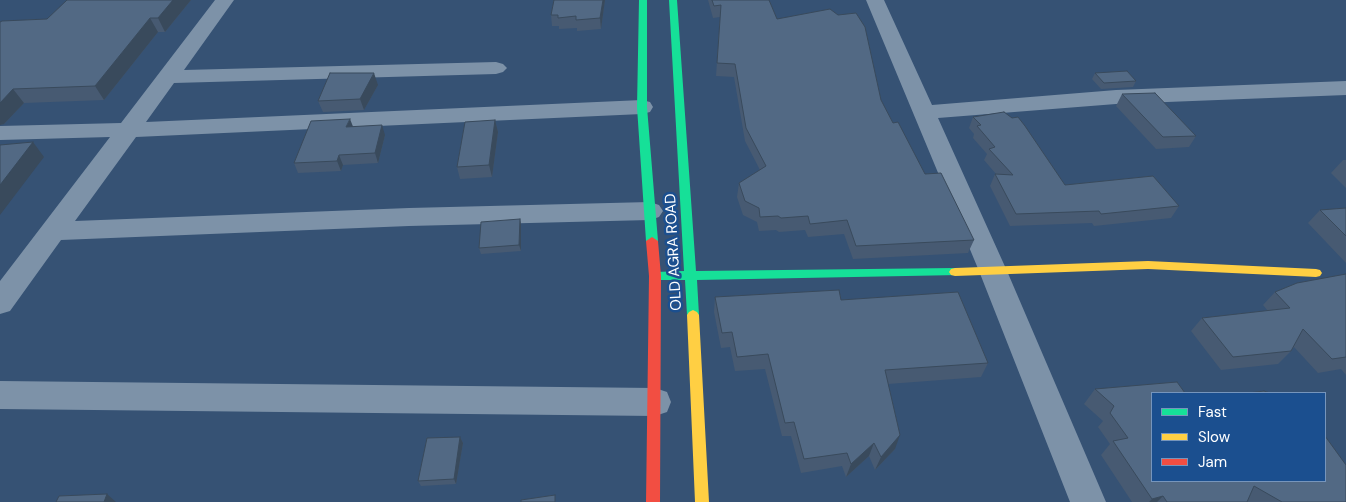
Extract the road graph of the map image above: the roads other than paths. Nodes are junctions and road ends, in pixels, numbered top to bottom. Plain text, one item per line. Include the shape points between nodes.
1 (225, 0) edge
2 (643, 0) edge
3 (673, 0) edge
4 (875, 0) edge
5 (496, 68) dead end
6 (166, 77) junction
7 (1346, 88) edge
8 (642, 107) junction
9 (924, 112) junction
10 (127, 130) junction
11 (0, 133) edge
12 (650, 211) junction
13 (53, 231) junction
14 (994, 272) junction
15 (1316, 273) dead end
16 (655, 276) junction
17 (691, 276) junction
18 (0, 303) edge
19 (0, 395) edge
20 (655, 402) junction
21 (652, 502) edge
22 (702, 502) edge
23 (1088, 502) edge

1 - 6 street
2 - 8 main road
3 - 17 main road, OLD AGRA ROAD
4 - 9 street
5 - 6 street
6 - 10 street
7 - 9 street via 1116,97
8 - 10 street
8 - 12 main road
9 - 14 street
10 - 11 street
10 - 13 street
12 - 13 street
12 - 16 main road
13 - 18 street
14 - 15 main road via 1148,265
14 - 17 main road
14 - 23 street
16 - 17 main road
16 - 20 main road
17 - 22 main road, OLD AGRA ROAD
19 - 20 street
20 - 21 main road

